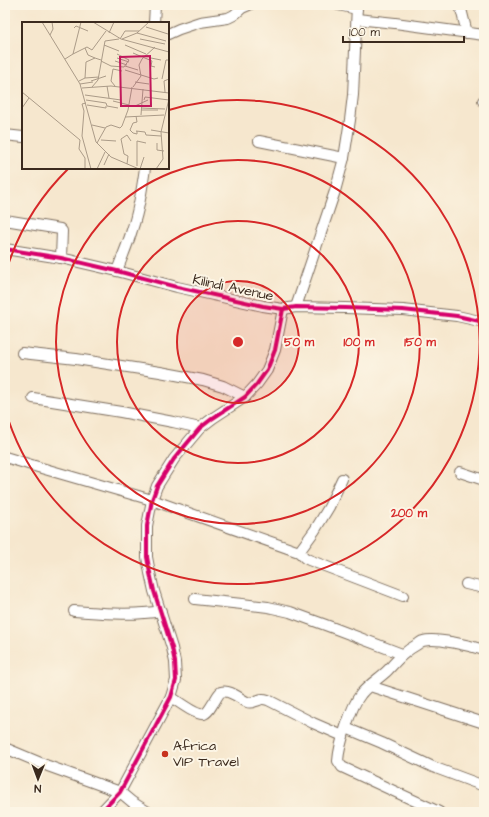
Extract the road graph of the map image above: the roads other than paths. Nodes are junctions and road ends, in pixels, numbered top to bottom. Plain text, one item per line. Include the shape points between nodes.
1 (155, 5) edge
2 (249, 5) edge
3 (338, 5) edge
4 (460, 5) edge
5 (357, 11) edge
6 (154, 22) edge
7 (467, 33) junction
8 (169, 34) edge
9 (484, 35) edge
10 (5, 135) edge
11 (22, 137) edge
12 (259, 141) dead end
13 (344, 158) junction
14 (145, 169) edge
15 (5, 220) edge
16 (5, 249) edge
17 (61, 258) junction
18 (117, 271) junction
19 (296, 307) junction
20 (284, 309) junction
21 (484, 322) edge
22 (22, 353) dead end
23 (245, 397) junction
24 (33, 398) dead end
25 (200, 428) junction
26 (5, 457) edge
27 (460, 472) dead end
28 (342, 479) dead end
29 (484, 480) edge
30 (152, 500) junction
31 (299, 552) junction
32 (466, 584) dead end
33 (484, 588) edge
34 (403, 596) dead end
35 (195, 599) dead end
36 (74, 611) dead end
37 (161, 611) junction
38 (484, 650) edge
39 (402, 654) junction
40 (370, 686) junction
41 (171, 697) junction
42 (484, 723) edge
43 (344, 732) junction
44 (6, 750) edge
45 (484, 786) edge
46 (120, 792) junction
47 (101, 812) edge
48 (148, 812) edge
49 (439, 812) edge

1 - 6 street
2 - 8 street via 228,18 200,22
3 - 5 street
4 - 7 street
5 - 7 street via 395,23
5 - 13 street via 353,95
7 - 9 street
10 - 11 street
12 - 13 street
13 - 19 street
14 - 18 street via 134,223
15 - 17 street via 60,229
16 - 17 street, Kilindi Avenue
17 - 18 street, Kilindi Avenue
18 - 20 street, Kilindi Avenue via 236,301
19 - 20 street, Kilindi Avenue
19 - 21 street, Kilindi Avenue via 403,310
20 - 23 street via 275,350 266,370
22 - 23 street via 76,358 203,380
23 - 25 street
24 - 25 street
25 - 30 street via 174,459 157,486
26 - 30 street
27 - 29 street
28 - 31 street via 329,507
30 - 31 street
30 - 37 street via 147,526 147,557
31 - 34 street via 309,560
32 - 33 street
35 - 39 street via 290,612
36 - 37 street via 127,614
37 - 41 street via 175,662 176,680
38 - 39 street via 445,641 424,640
39 - 40 street
40 - 42 street
40 - 43 street via 359,696
41 - 43 street via 202,714 206,713 221,692 233,694 249,703 260,699 268,700 313,723
41 - 46 street
43 - 45 street via 382,743 433,767
43 - 49 street via 338,752 338,761 342,767
44 - 46 street
46 - 47 street
46 - 48 street

